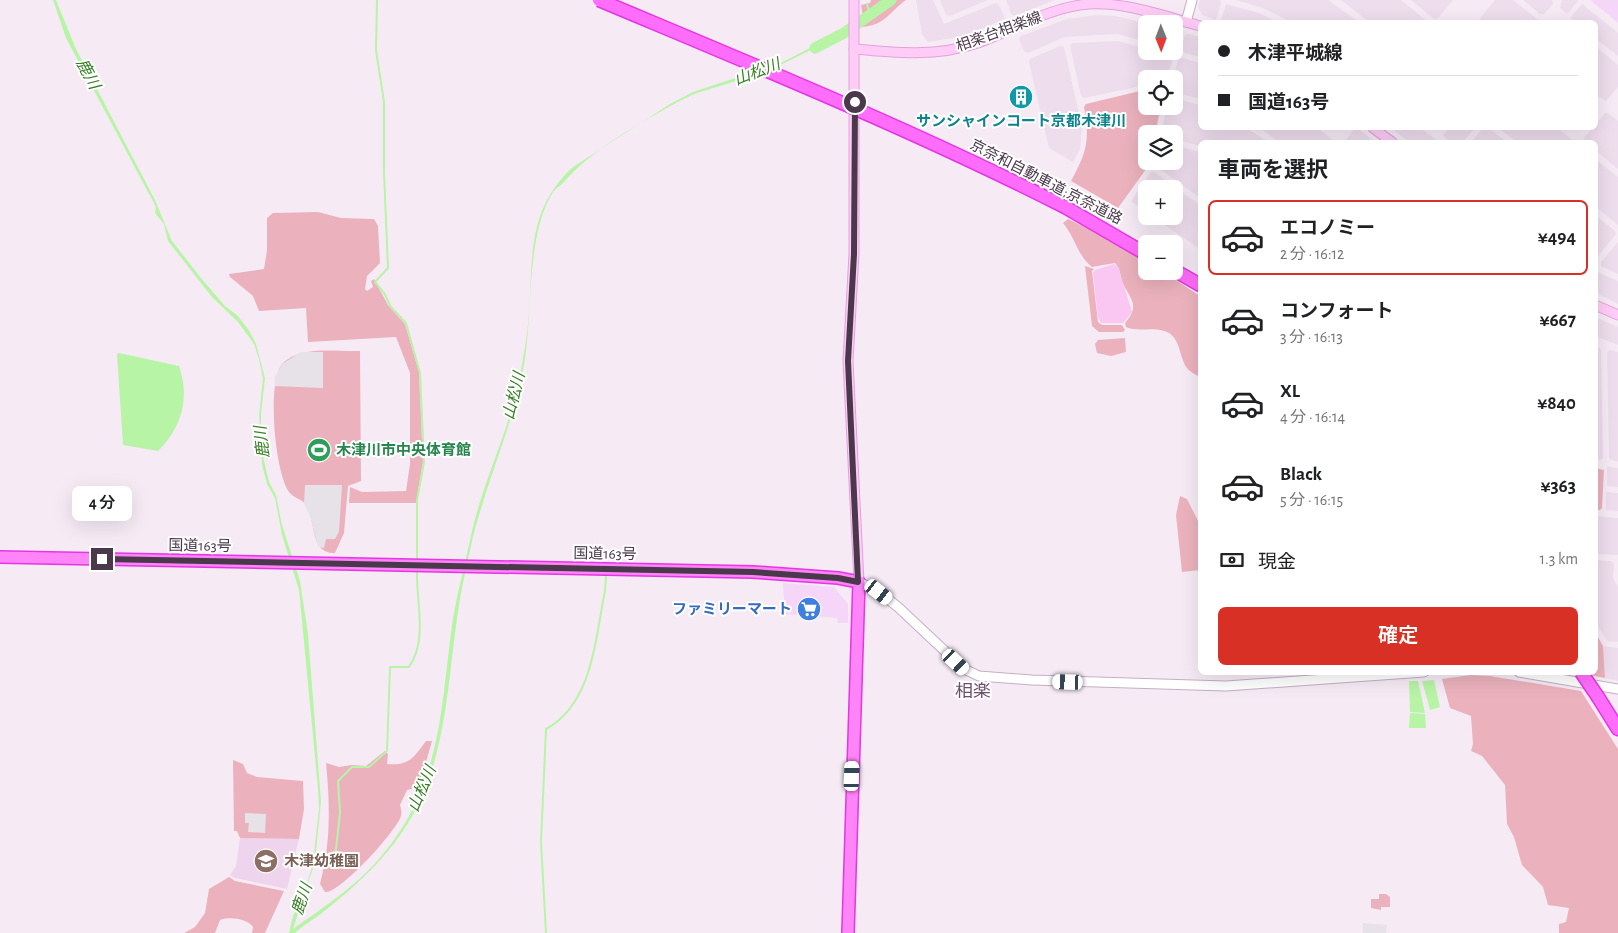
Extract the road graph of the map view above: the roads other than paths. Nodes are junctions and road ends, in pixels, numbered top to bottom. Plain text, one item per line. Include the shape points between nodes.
1 (599, 0) edge
2 (854, 0) edge
3 (1192, 0) edge
4 (1186, 22) junction
5 (1198, 25) edge
6 (854, 49) junction
7 (1376, 130) edge
8 (1389, 140) edge
9 (1138, 249) edge
10 (1183, 275) edge
11 (1198, 284) edge
12 (1598, 306) edge
13 (1618, 316) edge
14 (0, 556) edge
15 (858, 582) junction
16 (1382, 675) edge
17 (1536, 675) edge
18 (1583, 675) edge
19 (1618, 689) edge
20 (1618, 729) edge
21 (848, 933) edge

1 - 9 highway, 京奈和自動車道;京奈道路, bridge via 838,100 1008,178
2 - 6 main road
3 - 4 street
4 - 5 main road, 相楽台相楽線
4 - 6 main road, 相楽台相楽線 via 1128,7 1088,4 1055,11 958,49 920,53
6 - 15 main road via 854,254 848,361
7 - 8 main road
10 - 11 highway
12 - 13 main road
14 - 15 highway, 国道163号 via 753,572
15 - 16 street via 892,602 964,669 979,676 1226,686
15 - 21 highway
17 - 19 street
18 - 20 highway, bridge

